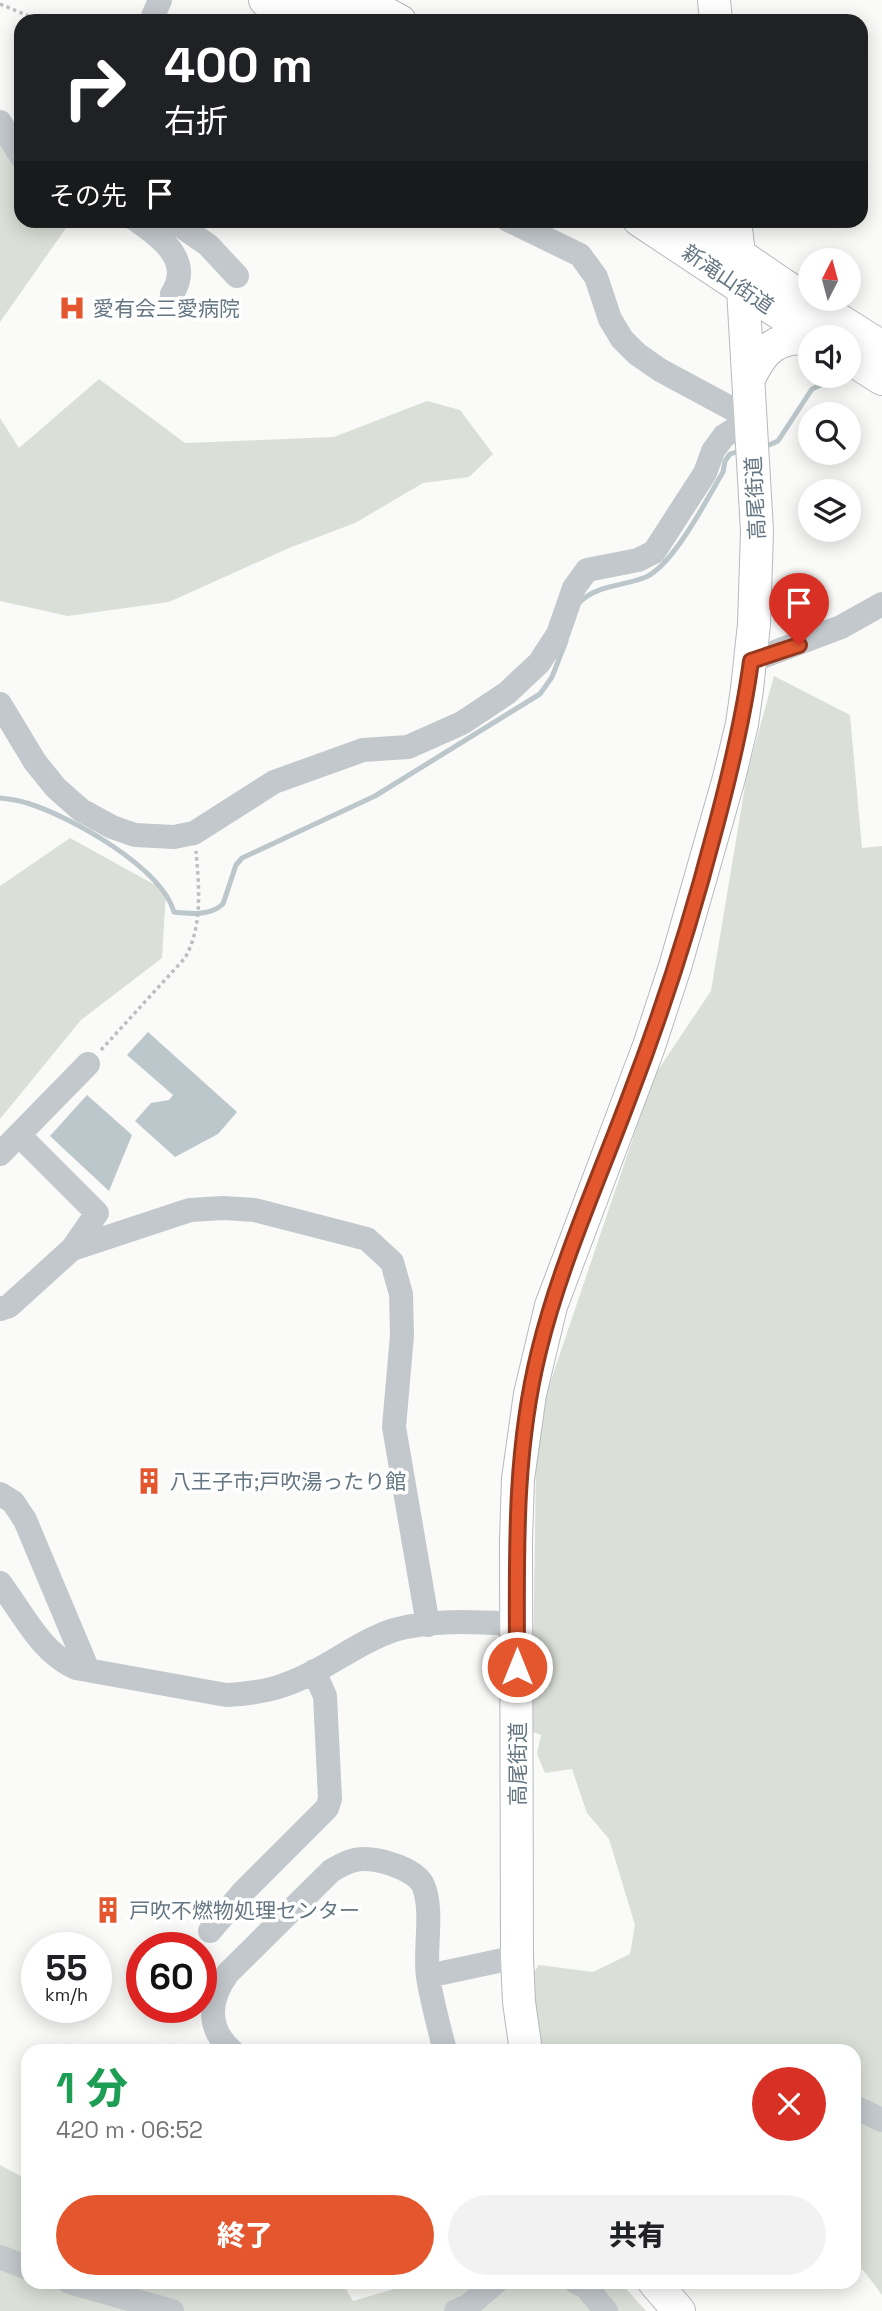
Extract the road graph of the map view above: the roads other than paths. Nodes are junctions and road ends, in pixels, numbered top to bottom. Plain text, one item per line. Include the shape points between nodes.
1 (264, 0) edge
2 (315, 0) edge
3 (364, 6) edge
4 (293, 14) edge
5 (383, 14) edge
6 (0, 122) edge
7 (14, 145) edge
8 (145, 228) edge
9 (184, 228) edge
10 (524, 228) edge
11 (651, 228) edge
12 (701, 228) edge
13 (735, 228) edge
14 (737, 253) junction
15 (237, 276) dead end
16 (743, 289) junction
17 (172, 294) dead end
18 (798, 294) edge
19 (826, 312) edge
20 (834, 312) edge
21 (798, 325) edge
22 (882, 332) edge
23 (798, 339) edge
24 (882, 347) edge
25 (861, 366) edge
26 (749, 379) junction
27 (882, 379) edge
28 (751, 419) junction
29 (882, 604) edge
30 (751, 661) junction
31 (0, 704) edge
32 (88, 1064) road end
33 (19, 1135) junction
34 (0, 1154) edge
35 (72, 1249) junction
36 (0, 1309) edge
37 (0, 1494) edge
38 (0, 1583) edge
39 (517, 1624) junction
40 (428, 1625) junction
41 (88, 1670) junction
42 (314, 1671) junction
43 (210, 1931) dead end
44 (517, 1957) junction
45 (428, 1976) junction
46 (226, 2044) edge
47 (443, 2044) edge
48 (525, 2044) edge
49 (861, 2110) edge
50 (882, 2120) edge
51 (0, 2257) edge
52 (21, 2265) edge
53 (94, 2289) edge
54 (488, 2289) edge
55 (588, 2289) edge
56 (660, 2289) edge
57 (172, 2311) edge
58 (456, 2311) edge
59 (606, 2311) edge
60 (679, 2311) edge

1 - 4 main road
2 - 3 main road
3 - 5 main road
6 - 7 street
8 - 17 street via 178,262 179,284
9 - 15 street via 208,245
10 - 28 street via 580,256 596,277 610,319 637,354
11 - 16 main road, 新滝山街道
12 - 14 main road, 新滝山街道
13 - 14 main road, 高尾街道
14 - 16 main road, 高尾街道
14 - 18 main road, 新滝山街道
16 - 21 main road, 新滝山街道
16 - 26 main road, 高尾街道
19 - 24 main road, 新滝山街道
20 - 22 main road
23 - 26 main road via 769,347
25 - 27 main road
26 - 28 main road, 高尾街道
28 - 30 main road, 高尾街道 via 758,550
28 - 31 street via 724,436 713,451 705,473 654,552 638,560 587,570 540,663 507,693 462,723 408,747 363,750 274,782 194,833 135,835 81,810 35,762
29 - 30 street via 841,627
30 - 39 main road, 高尾街道 via 729,778 681,948 538,1352 518,1479
32 - 33 street
33 - 34 street
33 - 35 street via 97,1213
35 - 36 street
35 - 40 street via 190,1210 223,1208 255,1210 368,1239 392,1262 401,1294 402,1335 394,1427
37 - 41 street via 13,1502 25,1520
38 - 41 street via 48,1649 62,1661
39 - 40 street
39 - 44 main road, 高尾街道
40 - 42 street via 396,1630 365,1642
41 - 42 street via 226,1695 285,1685
42 - 43 street via 325,1696 327,1808
44 - 45 street
44 - 48 main road, 高尾街道
45 - 46 street via 428,1898 422,1882 409,1871 377,1860 357,1859 331,1871 219,1985 214,1998 215,2025
45 - 47 street
49 - 50 street
51 - 52 street
53 - 57 street
54 - 58 street
55 - 59 street
56 - 60 main road

